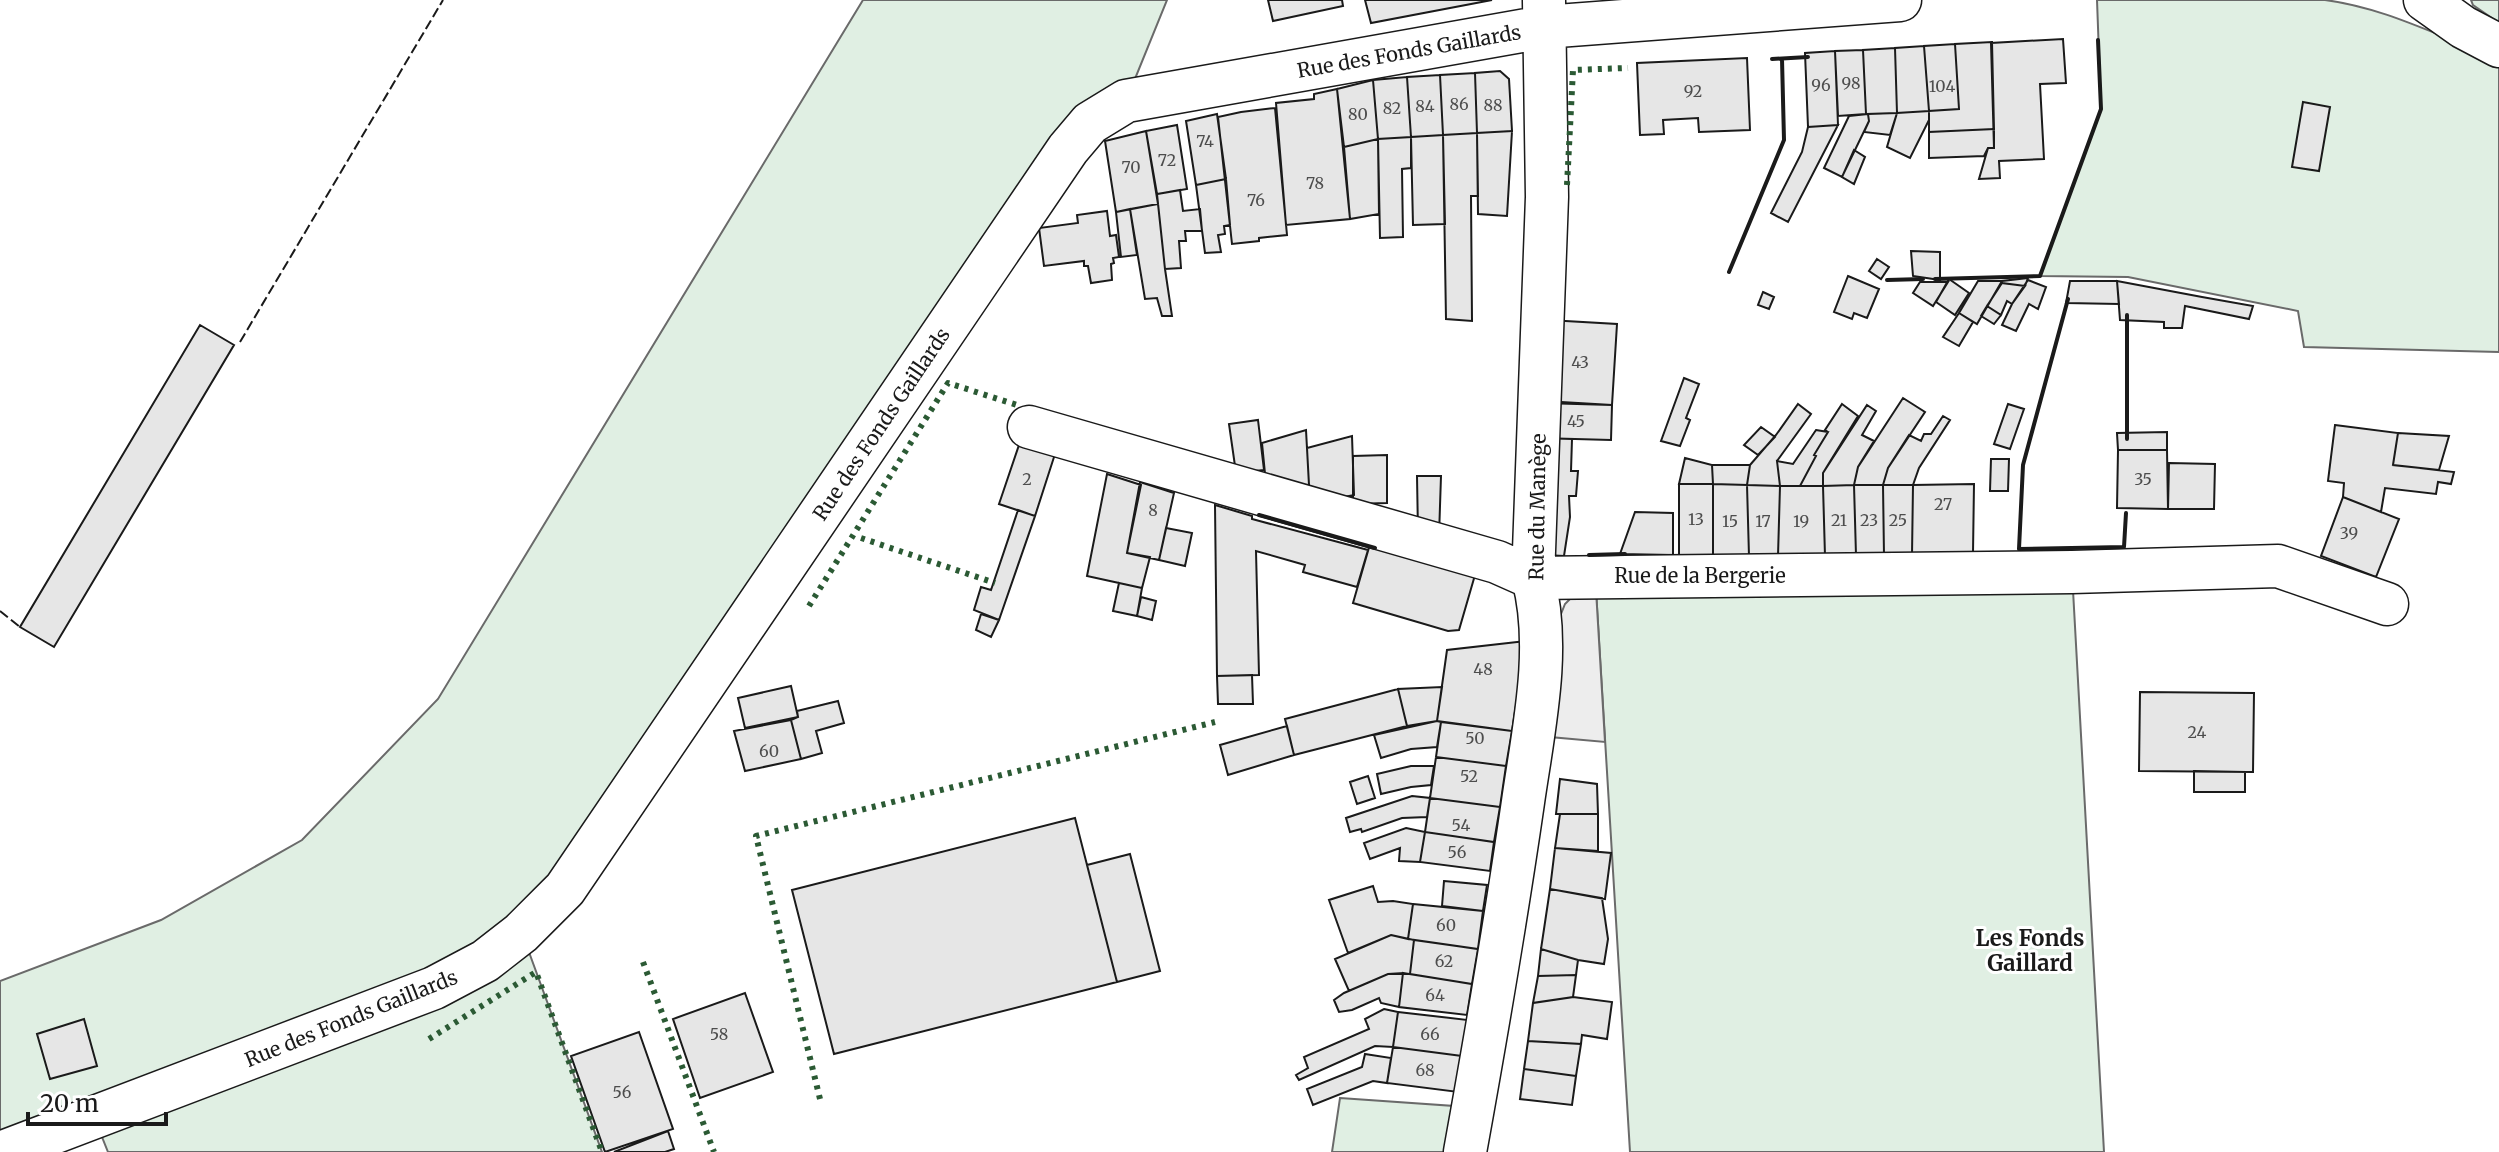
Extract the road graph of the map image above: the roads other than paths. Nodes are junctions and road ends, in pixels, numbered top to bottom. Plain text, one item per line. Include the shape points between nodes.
1 (1900, 0) edge
2 (2425, 0) edge
3 (1544, 14) edge
4 (2499, 46) edge
5 (1029, 427) dead end
6 (1533, 578) junction
7 (2387, 604) dead end
8 (3, 1152) edge
9 (1465, 1152) edge

1 - 3 street, Rue des Fonds Gaillards
2 - 4 street
3 - 6 street, Rue du Manège via 1547,197
3 - 8 street, Rue des Fonds Gaillards via 1126,101 1090,123 565,889 521,933 485,961 434,988
5 - 6 street, Rue de la Bergerie via 1497,562
6 - 7 street, Rue de la Bergerie via 2278,566
6 - 9 street, Rue du Manège via 1541,611 1537,702

